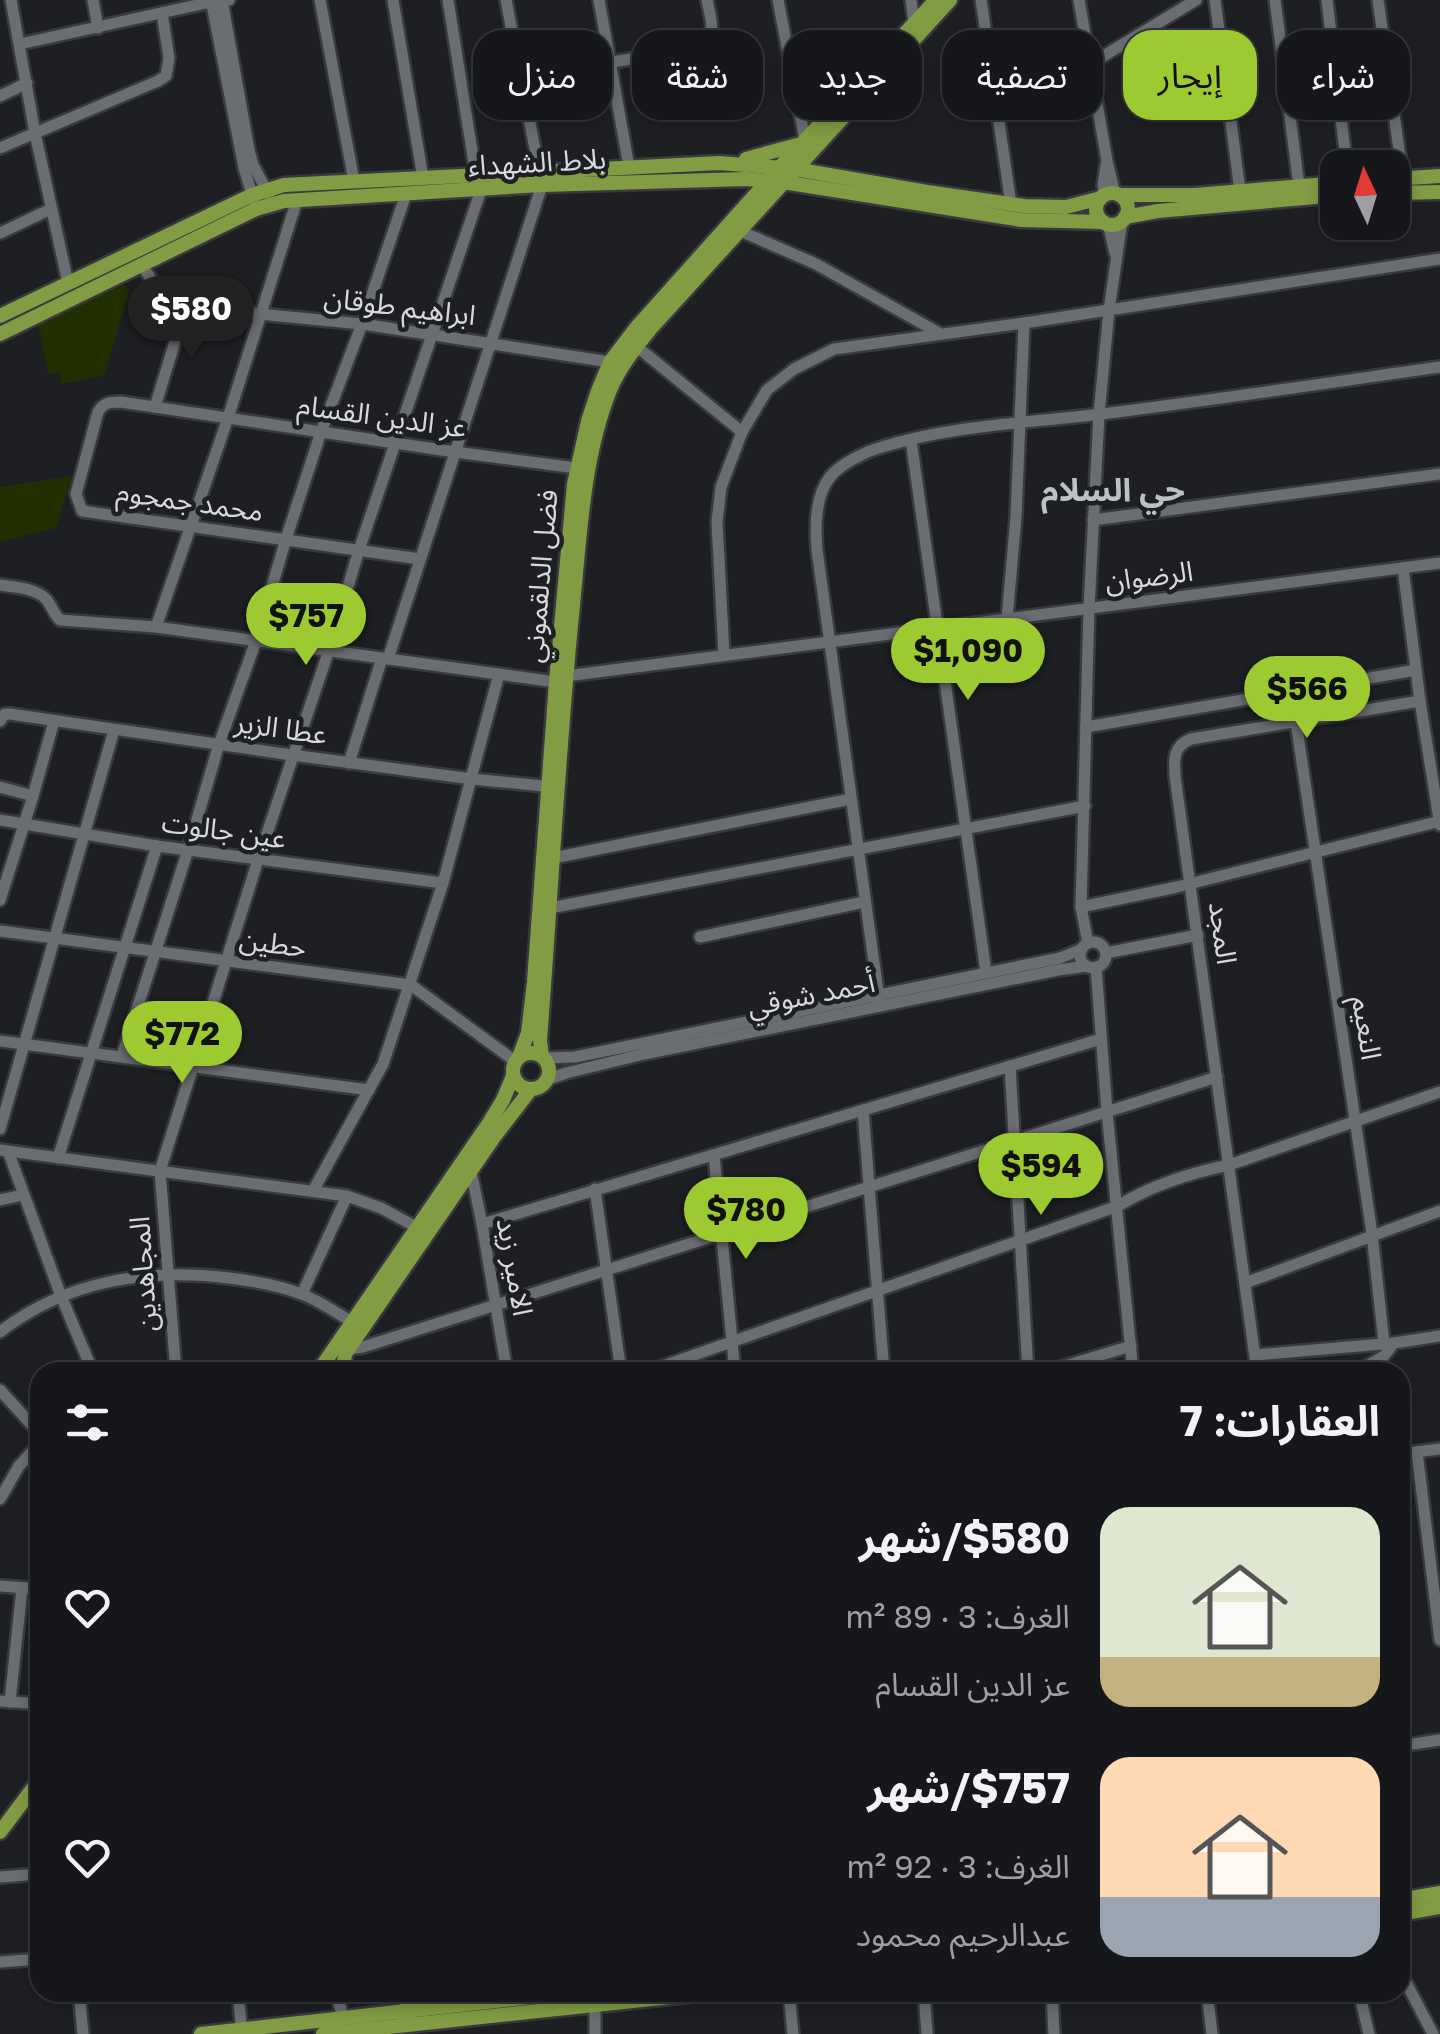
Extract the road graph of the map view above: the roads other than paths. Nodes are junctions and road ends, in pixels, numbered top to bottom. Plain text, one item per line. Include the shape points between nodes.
1 (93, 0) edge
2 (320, 0) edge
3 (392, 0) edge
4 (448, 0) edge
5 (506, 0) edge
6 (599, 0) edge
7 (707, 0) edge
8 (778, 0) edge
9 (911, 0) edge
10 (936, 0) edge
11 (950, 0) edge
12 (981, 0) edge
13 (1079, 0) edge
14 (1196, 0) edge
15 (1215, 0) edge
16 (1275, 0) edge
17 (1326, 0) edge
18 (1378, 0) edge
19 (219, 1) edge
20 (8, 7) edge
21 (162, 13) junction
22 (914, 22) junction
23 (98, 28) junction
24 (605, 30) edge
25 (1085, 30) edge
26 (20, 44) junction
27 (1103, 56) edge
28 (612, 62) joint
29 (26, 83) junction
30 (0, 96) edge
31 (1100, 120) edge
32 (36, 133) junction
33 (808, 142) junction
34 (0, 148) edge
35 (1345, 150) edge
36 (1395, 150) edge
37 (719, 163) junction
38 (629, 167) junction
39 (782, 174) junction
40 (1440, 176) edge
41 (1410, 177) edge
42 (422, 178) junction
43 (541, 179) junction
44 (716, 180) junction
45 (354, 181) junction
46 (478, 183) junction
47 (841, 184) junction
48 (1320, 184) edge
49 (1299, 186) junction
50 (1240, 191) junction
51 (1440, 192) edge
52 (1410, 193) edge
53 (406, 194) junction
54 (1110, 195) junction
55 (1320, 196) edge
56 (262, 199) junction
57 (297, 200) junction
58 (1011, 204) junction
59 (762, 206) junction
60 (51, 208) junction
61 (740, 213) junction
62 (1114, 221) junction
63 (738, 230) junction
64 (0, 233) edge
65 (1440, 259) edge
66 (141, 264) junction
67 (68, 283) junction
68 (187, 302) junction
69 (1109, 310) junction
70 (259, 314) junction
71 (0, 316) edge
72 (1024, 322) junction
73 (362, 324) junction
74 (0, 334) edge
75 (434, 334) junction
76 (939, 334) junction
77 (490, 342) junction
78 (636, 346) junction
79 (610, 362) junction
80 (1440, 367) edge
81 (121, 402) joint
82 (155, 407) junction
83 (1099, 414) junction
84 (228, 418) junction
85 (1021, 423) junction
86 (321, 432) junction
87 (742, 432) junction
88 (910, 440) junction
89 (396, 443) junction
90 (455, 452) junction
91 (576, 468) junction
92 (1440, 474) edge
93 (1093, 520) junction
94 (192, 526) junction
95 (286, 539) junction
96 (359, 550) junction
97 (420, 559) junction
98 (1440, 563) edge
99 (1403, 568) junction
100 (0, 585) edge
101 (1089, 608) junction
102 (1008, 619) junction
103 (156, 627) junction
104 (937, 629) junction
105 (256, 642) junction
106 (830, 643) junction
107 (329, 650) junction
108 (724, 655) junction
109 (385, 659) junction
110 (1416, 670) junction
111 (499, 674) junction
112 (561, 679) junction
113 (1420, 701) junction
114 (0, 721) edge
115 (54, 721) junction
116 (1296, 722) junction
117 (1086, 728) junction
118 (114, 730) junction
119 (219, 744) junction
120 (292, 755) junction
121 (349, 762) junction
122 (472, 779) junction
123 (0, 787) edge
124 (553, 787) junction
125 (34, 796) junction
126 (851, 800) junction
127 (1084, 806) junction
128 (0, 820) edge
129 (1440, 822) edge
130 (24, 824) junction
131 (965, 828) junction
132 (84, 834) junction
133 (158, 846) junction
134 (857, 849) junction
135 (188, 850) junction
136 (1315, 852) junction
137 (553, 858) junction
138 (258, 860) junction
139 (443, 884) junction
140 (1191, 884) junction
141 (0, 900) edge
142 (864, 902) junction
143 (1082, 907) junction
144 (550, 908) junction
145 (0, 931) edge
146 (1198, 934) junction
147 (700, 937) dead end
148 (55, 939) junction
149 (1084, 946) junction
150 (125, 949) junction
151 (154, 953) junction
152 (1106, 953) junction
153 (226, 962) junction
154 (1092, 967) junction
155 (986, 972) junction
156 (410, 985) junction
157 (879, 1000) junction
158 (1101, 1039) junction
159 (0, 1042) edge
160 (23, 1044) junction
161 (90, 1052) junction
162 (122, 1056) junction
163 (543, 1057) junction
164 (516, 1065) junction
165 (1010, 1066) junction
166 (193, 1067) junction
167 (1217, 1077) junction
168 (546, 1080) junction
169 (532, 1089) junction
170 (369, 1090) junction
171 (1440, 1092) edge
172 (864, 1110) junction
173 (1107, 1112) junction
174 (1356, 1120) junction
175 (0, 1129) edge
176 (1016, 1141) junction
177 (4, 1150) edge
178 (714, 1155) junction
179 (58, 1158) junction
180 (1229, 1166) junction
181 (160, 1171) junction
182 (471, 1171) junction
183 (871, 1187) junction
184 (596, 1189) junction
185 (313, 1191) junction
186 (22, 1195) junction
187 (347, 1196) junction
188 (0, 1200) edge
189 (1118, 1206) junction
190 (1440, 1210) edge
191 (482, 1224) junction
192 (418, 1228) junction
193 (1372, 1234) junction
194 (722, 1235) junction
195 (1022, 1240) junction
196 (607, 1270) junction
197 (167, 1274) junction
198 (1245, 1282) junction
199 (878, 1290) junction
200 (302, 1294) junction
201 (61, 1296) junction
202 (496, 1304) junction
203 (352, 1322) junction
204 (0, 1332) edge
205 (1440, 1336) edge
206 (732, 1342) junction
207 (1389, 1343) junction
208 (1130, 1346) junction
209 (349, 1348) junction
210 (1255, 1355) junction
211 (89, 1362) edge
212 (175, 1362) edge
213 (325, 1362) edge
214 (343, 1362) edge
215 (506, 1362) edge
216 (620, 1362) edge
217 (675, 1362) edge
218 (734, 1362) edge
219 (883, 1362) edge
220 (1028, 1362) edge
221 (1078, 1362) edge
222 (1132, 1362) edge
223 (1256, 1362) edge
224 (1374, 1362) edge
225 (0, 1390) edge
226 (30, 1423) edge
227 (1440, 1450) edge
228 (1417, 1452) junction
229 (1410, 1453) edge
230 (30, 1454) edge
231 (0, 1499) edge
232 (0, 1586) edge
233 (22, 1588) junction
234 (30, 1588) edge
235 (1440, 1640) edge
236 (5, 1702) edge
237 (30, 1703) edge
238 (1440, 1740) edge
239 (1410, 1744) edge
240 (30, 1791) edge
241 (5, 1818) edge
242 (0, 1832) edge
243 (30, 1875) edge
244 (0, 1877) edge
245 (1440, 1893) edge
246 (1410, 1898) edge
247 (1440, 1907) edge
248 (1410, 1912) edge
249 (30, 1960) edge
250 (0, 1962) edge
251 (1410, 1991) edge
252 (79, 2002) edge
253 (239, 2002) edge
254 (339, 2002) edge
255 (522, 2002) edge
256 (578, 2002) edge
257 (594, 2002) edge
258 (790, 2002) edge
259 (925, 2002) edge
260 (1052, 2002) edge
261 (1207, 2002) edge
262 (1361, 2002) edge
263 (343, 2018) junction
264 (409, 2023) edge
265 (242, 2031) edge
266 (83, 2034) edge
267 (200, 2034) edge
268 (322, 2034) edge
269 (594, 2034) edge
270 (793, 2034) edge
271 (927, 2034) edge
272 (1054, 2034) edge
273 (1212, 2034) edge
274 (1369, 2034) edge
275 (1432, 2034) edge

1 - 23 street
2 - 45 street
3 - 42 street
4 - 46 street
5 - 43 street
6 - 24 street
7 - 28 street via 712,34 705,45
8 - 33 street
9 - 22 street
10 - 22 main road
11 - 33 main road
12 - 58 street
13 - 25 street
14 - 27 street
15 - 50 street
16 - 49 street
17 - 35 street
18 - 36 street
19 - 21 street
19 - 56 street
20 - 26 street
21 - 23 street
21 - 32 street via 166,76
22 - 33 main road
23 - 26 street
26 - 29 street
28 - 38 street
29 - 30 street
29 - 32 street
31 - 54 street
32 - 34 street
32 - 60 street
33 - 37 main road
33 - 39 main road
33 - 47 main road
37 - 38 main road
37 - 39 main road
38 - 43 main road
39 - 44 main road, بلاط الشهداء
39 - 47 main road
39 - 59 main road, فضل الدلقموني
39 - 61 main road, فضل الدلقموني
40 - 41 main road
42 - 45 main road
42 - 46 main road
43 - 44 main road, بلاط الشهداء
43 - 46 main road, بلاط الشهداء
43 - 77 street
44 - 61 main road via 738,188
45 - 56 main road via 284,186
46 - 53 main road, بلاط الشهداء
46 - 75 street
47 - 58 main road
47 - 59 main road via 787,192
47 - 62 main road via 1021,220
48 - 49 main road
49 - 50 main road
50 - 54 main road
51 - 52 main road
53 - 57 main road, بلاط الشهداء
53 - 73 street
54 - 58 main road via 1066,207
54 - 62 main road via 1128,208
54 - 62 main road via 1096,213
55 - 62 main road via 1158,210
56 - 57 main road, بلاط الشهداء
56 - 66 main road, بلاط الشهداء
56 - 67 main road
57 - 70 street
59 - 63 main road, فضل الدلقموني
60 - 64 street
60 - 67 street
61 - 79 main road, فضل الدلقموني
62 - 69 street
63 - 76 street via 816,264
63 - 78 main road, فضل الدلقموني
65 - 69 street
66 - 68 street, ابراهيم طوقان via 159,291
66 - 74 main road, بلاط الشهداء
67 - 71 main road
68 - 70 street, ابراهيم طوقان
68 - 82 street
69 - 72 street
69 - 83 street
70 - 73 street, ابراهيم طوقان
70 - 84 street
72 - 76 street
72 - 85 street
73 - 75 street, ابراهيم طوقان
73 - 86 street
75 - 77 street, ابراهيم طوقان
75 - 89 street
76 - 87 street via 834,349 794,368 767,390
77 - 79 street, ابراهيم طوقان
77 - 90 street
78 - 87 street
78 - 112 main road, فضل الدلقموني via 609,394 590,460
79 - 91 main road, فضل الدلقموني
80 - 83 street
81 - 82 street, عز الدين القسام
81 - 94 street, محمد جمجوم via 98,412 78,483 79,506
82 - 84 street, عز الدين القسام
83 - 85 street
83 - 93 street
84 - 86 street, عز الدين القسام
84 - 94 street
85 - 88 street
85 - 102 street
86 - 89 street, عز الدين القسام
86 - 95 street
87 - 108 street via 721,486 717,522
88 - 104 street
88 - 106 street via 843,466 821,495 816,536
89 - 90 street, عز الدين القسام
89 - 96 street
90 - 91 street, عز الدين القسام
90 - 97 street
91 - 112 main road, فضل الدلقموني
92 - 93 street
93 - 101 street
94 - 95 street, محمد جمجوم
94 - 103 street
95 - 96 street, محمد جمجوم
95 - 105 street
96 - 97 street, محمد جمجوم
96 - 107 street
97 - 109 street
98 - 99 street, الرضوان
99 - 101 street, الرضوان
99 - 110 street
100 - 103 street, الرضوان via 41,595 60,620
101 - 102 street, الرضوان
101 - 117 street
102 - 104 street, الرضوان
103 - 105 street, الرضوان
104 - 106 street, الرضوان
104 - 131 street
105 - 107 street, الرضوان
105 - 119 street
106 - 108 street, الرضوان
106 - 126 street
107 - 109 street, الرضوان
107 - 120 street
108 - 112 street, الرضوان
109 - 111 street, الرضوان
109 - 121 street
110 - 113 street
110 - 117 street
111 - 112 street, الرضوان
111 - 122 street
112 - 124 main road, فضل الدلقموني
113 - 116 street, المجد
113 - 129 street
114 - 115 street, عطا الزير via 7,714
115 - 118 street, عطا الزير
115 - 125 street
116 - 136 street, النعيم
116 - 140 street, المجد via 1191,739 1176,750
117 - 127 street
118 - 119 street, عطا الزير
118 - 132 street
119 - 120 street, عطا الزير
119 - 135 street
120 - 121 street, عطا الزير
120 - 138 street
121 - 122 street, عطا الزير
122 - 124 street, عطا الزير
122 - 139 street
123 - 125 street
124 - 137 main road, فضل الدلقموني
124 - 164 main road, فضل الدلقموني via 528,1033
125 - 130 street
126 - 134 street
126 - 137 street
127 - 131 street
127 - 143 street
128 - 130 street, عين جالوت
129 - 136 street
130 - 132 street, عين جالوت
130 - 141 street
131 - 134 street
131 - 155 street
132 - 133 street, عين جالوت
132 - 148 street
133 - 135 street, عين جالوت
133 - 150 street
134 - 142 street
134 - 144 street
135 - 138 street, عين جالوت
135 - 151 street
136 - 140 street
136 - 174 street, النعيم
137 - 144 main road, فضل الدلقموني
138 - 139 street, عين جالوت
138 - 153 street
139 - 156 street
140 - 143 street
140 - 146 street, المجد
142 - 147 street
142 - 157 street
143 - 149 street
144 - 163 main road, فضل الدلقموني
145 - 148 street, حطين
146 - 152 street
146 - 167 street, المجد
148 - 150 street, حطين
148 - 160 street
149 - 152 street via 1099,944
149 - 154 street via 1082,961
149 - 155 street, أحمد شوقي via 1060,958
150 - 151 street, حطين
150 - 161 street
151 - 153 street, حطين
151 - 162 street
152 - 154 street
153 - 156 street, حطين
153 - 166 street
154 - 157 street, أحمد شوقي
154 - 158 street
155 - 157 street, أحمد شوقي
156 - 164 street, حطين
156 - 170 street
157 - 163 street, أحمد شوقي via 575,1057
157 - 168 street, أحمد شوقي
158 - 165 street
158 - 173 street
159 - 160 street
160 - 161 street
160 - 175 street
161 - 162 street
161 - 179 street
162 - 166 street
163 - 164 main road via 528,1053
163 - 168 main road
164 - 169 main road via 520,1086
164 - 192 main road, فضل الدلقموني via 500,1106
165 - 172 street
165 - 176 street
166 - 170 street
166 - 181 street
167 - 173 street
167 - 180 street, المجد
168 - 169 main road
169 - 182 main road
170 - 185 street
171 - 174 street
172 - 178 street
172 - 183 street
173 - 176 street
173 - 189 street
174 - 180 street
174 - 193 street, النعيم
176 - 183 street
176 - 195 street
177 - 179 street
177 - 186 street
178 - 184 street
178 - 194 street
179 - 181 street
180 - 189 street via 1196,1172
180 - 198 street, المجد
181 - 185 street
181 - 197 street, المجاهدين
182 - 191 street, الامير زيد
182 - 209 main road
183 - 194 street
183 - 199 street
184 - 191 street
184 - 196 street
185 - 187 street
186 - 188 street
186 - 201 street
187 - 192 street
187 - 200 street
189 - 195 street
189 - 208 street
190 - 193 street
191 - 202 street, الامير زيد
192 - 203 main road, فضل الدلقموني
193 - 198 street
193 - 207 street, النعيم
194 - 196 street
194 - 206 street
195 - 199 street
195 - 220 street
196 - 202 street
196 - 216 street
197 - 200 street via 234,1278
197 - 201 street via 102,1282
197 - 212 street, المجاهدين
198 - 210 street, المجد
199 - 206 street
199 - 219 street
200 - 203 street
201 - 204 street
201 - 211 street
202 - 209 street
202 - 215 street, الامير زيد
203 - 213 main road, فضل الدلقموني
205 - 207 street
206 - 217 street
206 - 218 street
207 - 210 street
207 - 224 street
208 - 221 street
208 - 222 street
209 - 214 main road
210 - 223 street, المجد
225 - 226 street
227 - 228 street
228 - 229 street
228 - 235 street
230 - 231 street
232 - 233 street
233 - 234 street
233 - 236 street
236 - 237 street
238 - 239 street
240 - 241 main road
241 - 242 main road
243 - 244 street
245 - 246 main road
247 - 248 main road
249 - 250 street
251 - 275 street
252 - 266 street
253 - 265 street
254 - 263 street
255 - 264 main road
256 - 264 main road
257 - 269 street
258 - 270 street
259 - 271 street
260 - 272 street
261 - 273 street
262 - 274 street
263 - 264 main road
263 - 265 main road
264 - 268 main road
265 - 267 main road

